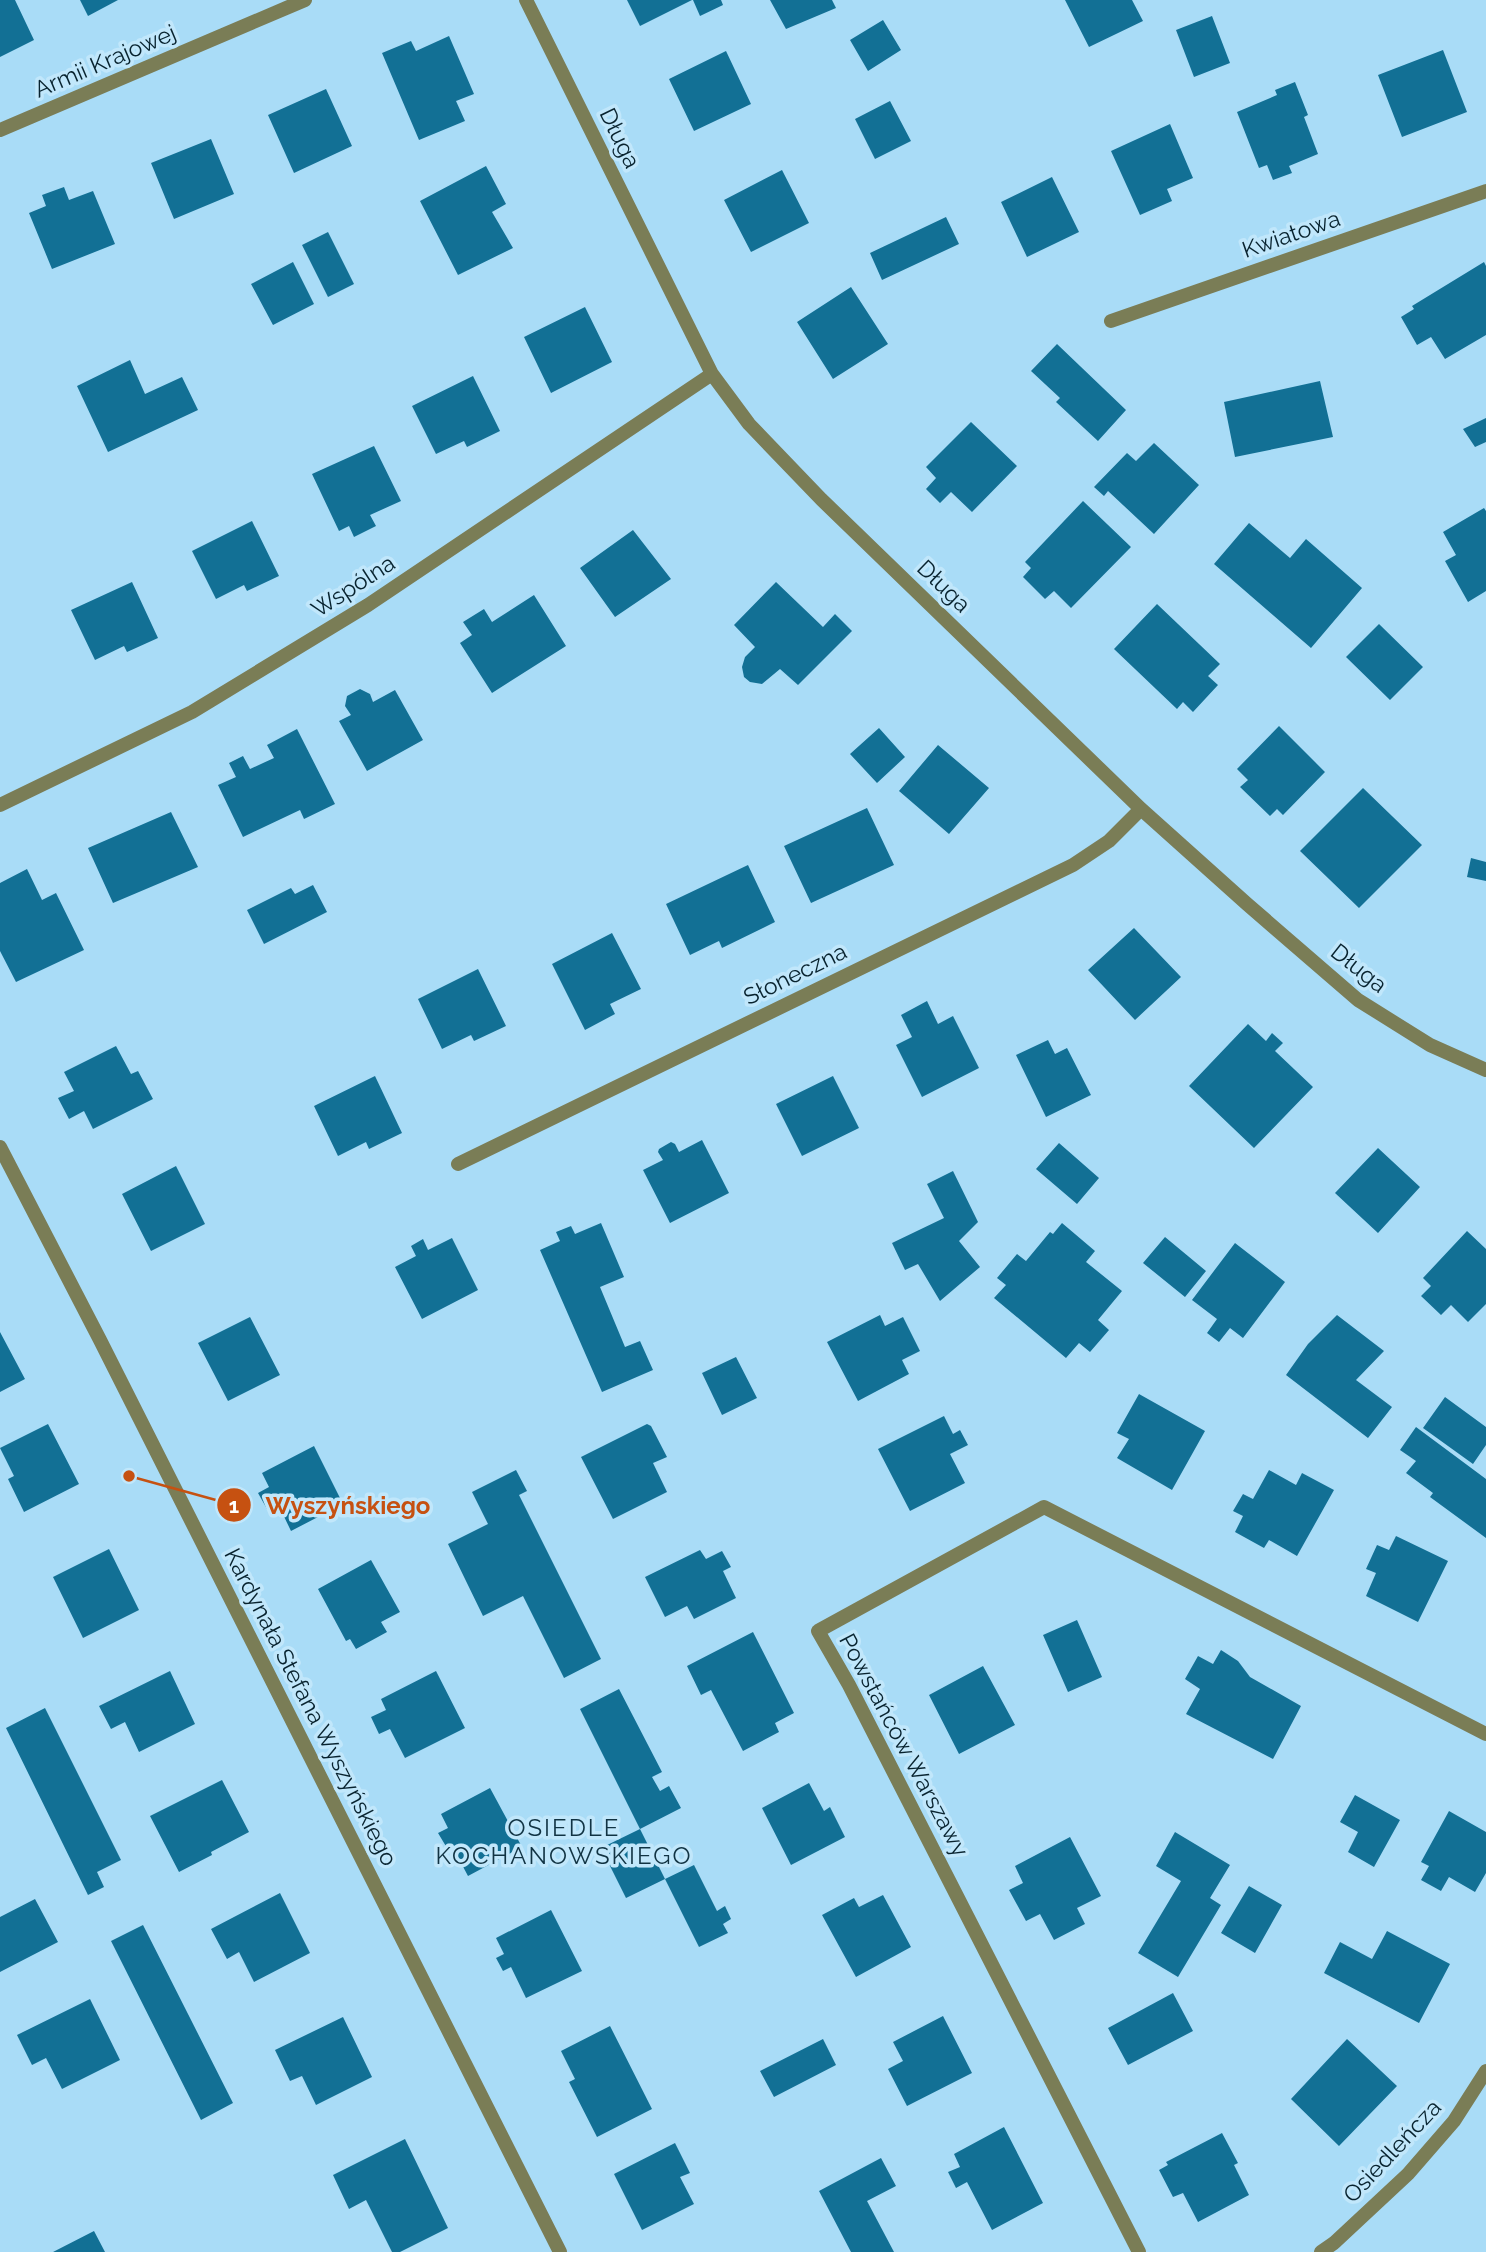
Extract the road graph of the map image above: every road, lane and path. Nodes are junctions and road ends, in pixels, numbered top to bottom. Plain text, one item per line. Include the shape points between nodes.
1 (305, 0) edge
2 (526, 0) edge
3 (0, 130) edge
4 (1486, 191) edge
5 (1111, 321) dead end
6 (712, 374) junction
7 (0, 805) edge
8 (1141, 809) junction
9 (1486, 1070) edge
10 (0, 1147) edge
11 (458, 1164) dead end
12 (1486, 1734) edge
13 (1486, 2071) edge
14 (560, 2252) edge
15 (1139, 2252) edge
16 (1321, 2252) edge

1 - 3 street, Armii Krajowej
2 - 6 street, Długa
4 - 5 street, Kwiatowa
6 - 7 street, Wspólna via 368,605 192,712
6 - 8 street, Długa via 749,424 821,499
8 - 9 street, Długa via 1358,1000 1430,1045
8 - 11 street, Słoneczna via 1109,841 1073,865
10 - 14 street, Kardynała Stefana Wyszyńskiego
12 - 15 street, Powstańców Warszawy via 1044,1507 818,1631
13 - 16 street, Osiedleńcza via 1454,2121 1408,2174

